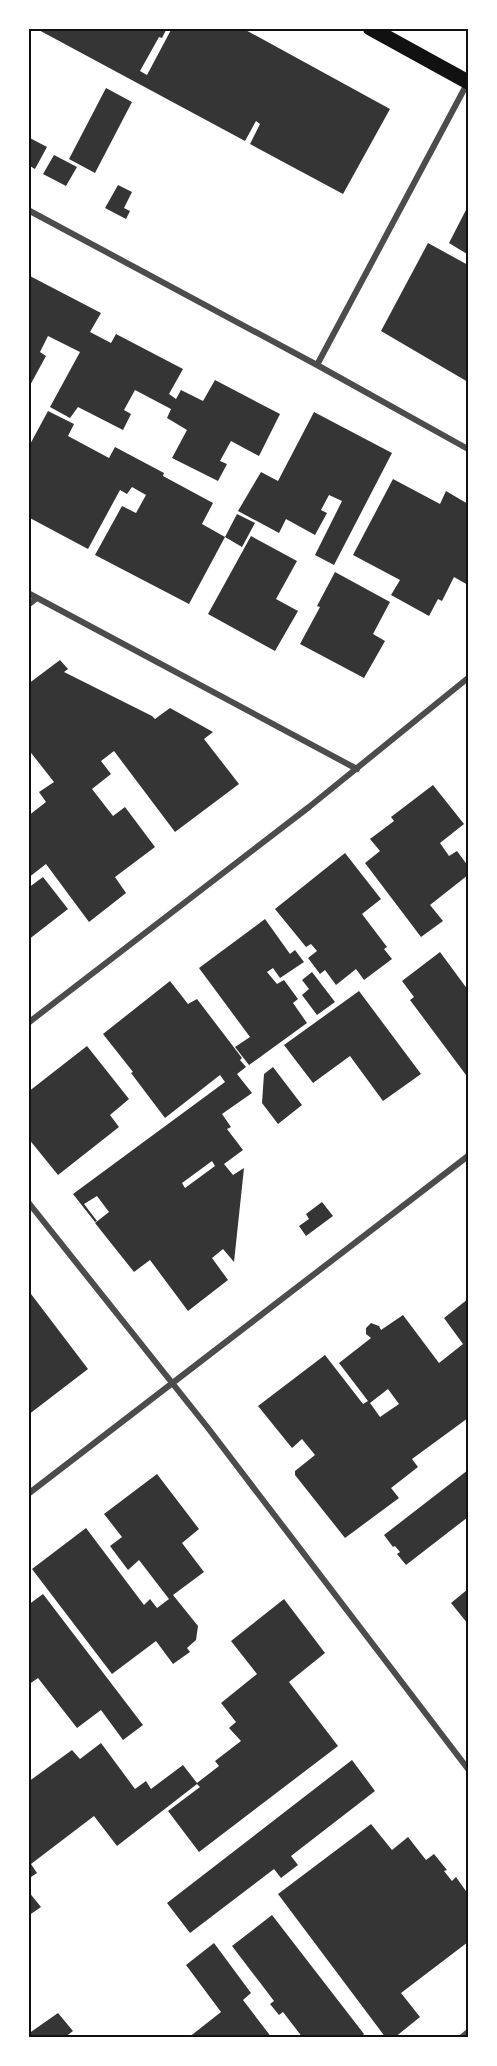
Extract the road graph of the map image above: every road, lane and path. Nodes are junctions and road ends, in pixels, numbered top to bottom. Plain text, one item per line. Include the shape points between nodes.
1 (370, 28) edge
2 (468, 82) edge
3 (28, 210) edge
4 (317, 365) junction
5 (468, 449) edge
6 (28, 593) edge
7 (37, 598) junction
8 (28, 605) edge
9 (468, 678) edge
10 (357, 769) junction
11 (28, 1023) edge
12 (468, 1156) edge
13 (28, 1202) edge
14 (172, 1384) junction
15 (28, 1494) edge
16 (468, 1769) edge
17 (468, 2032) edge
18 (461, 2037) edge

1 - 2 main road
2 - 4 street
3 - 4 street
4 - 5 street
6 - 7 street
7 - 8 street
7 - 10 street
9 - 10 street
10 - 11 street
12 - 14 street
13 - 14 street
14 - 15 street
14 - 16 street
17 - 18 street

